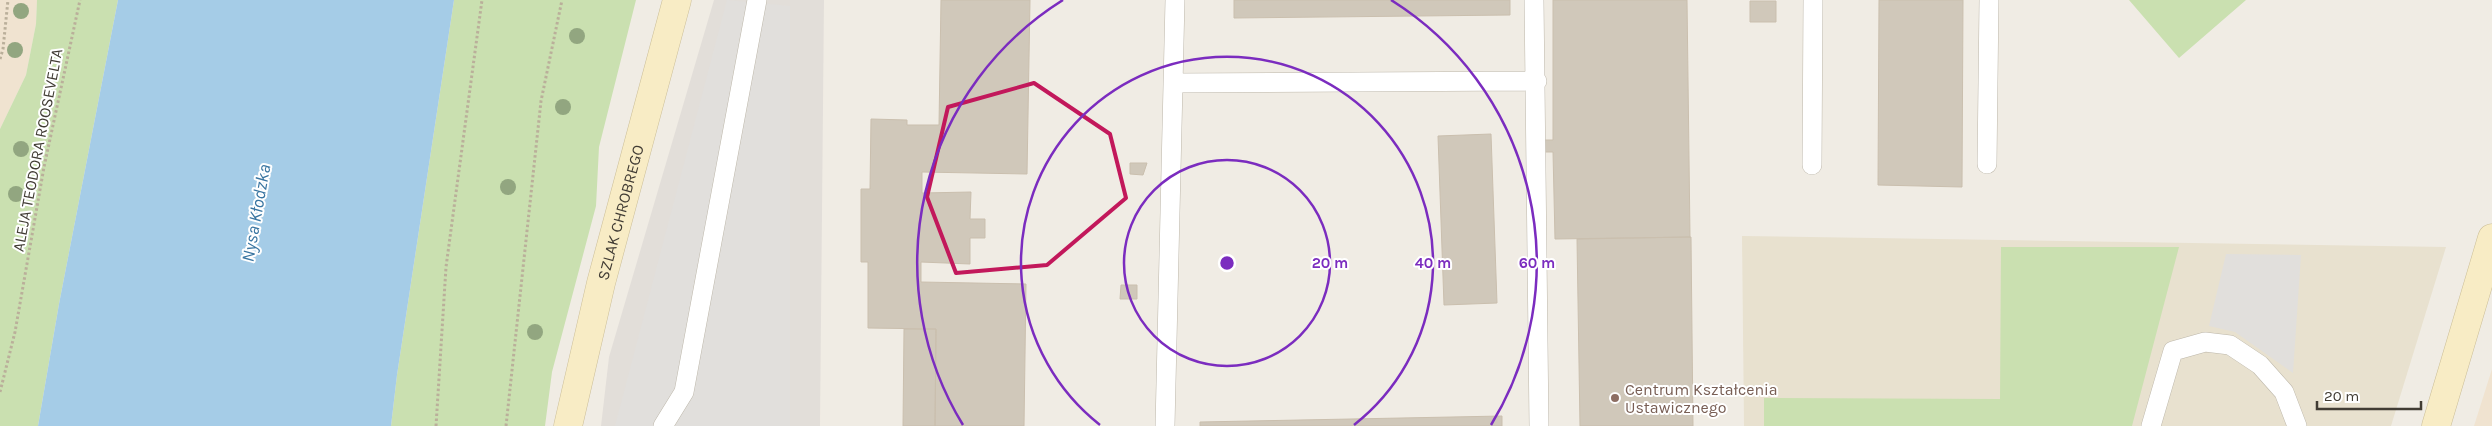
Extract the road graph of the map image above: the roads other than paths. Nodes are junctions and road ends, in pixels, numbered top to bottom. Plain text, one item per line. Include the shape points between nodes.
1 (677, 0) edge
2 (756, 0) edge
3 (1175, 0) edge
4 (1534, 0) edge
5 (1813, 0) edge
6 (1990, 0) edge
7 (1537, 81) junction
8 (1173, 84) junction
9 (1988, 164) dead end
10 (1812, 165) dead end
11 (2492, 238) edge
12 (568, 426) edge
13 (663, 426) edge
14 (1165, 426) edge
15 (1539, 426) edge
16 (2151, 426) edge
17 (2298, 426) edge
18 (2436, 426) edge

1 - 12 main road, SZLAK CHROBREGO via 601,283
2 - 13 lane via 684,392
3 - 8 lane
4 - 7 lane
5 - 10 lane
6 - 9 lane
7 - 8 lane
7 - 15 lane
8 - 14 lane
11 - 18 main road
16 - 17 lane via 2173,351 2205,342 2230,345 2260,365 2284,392

